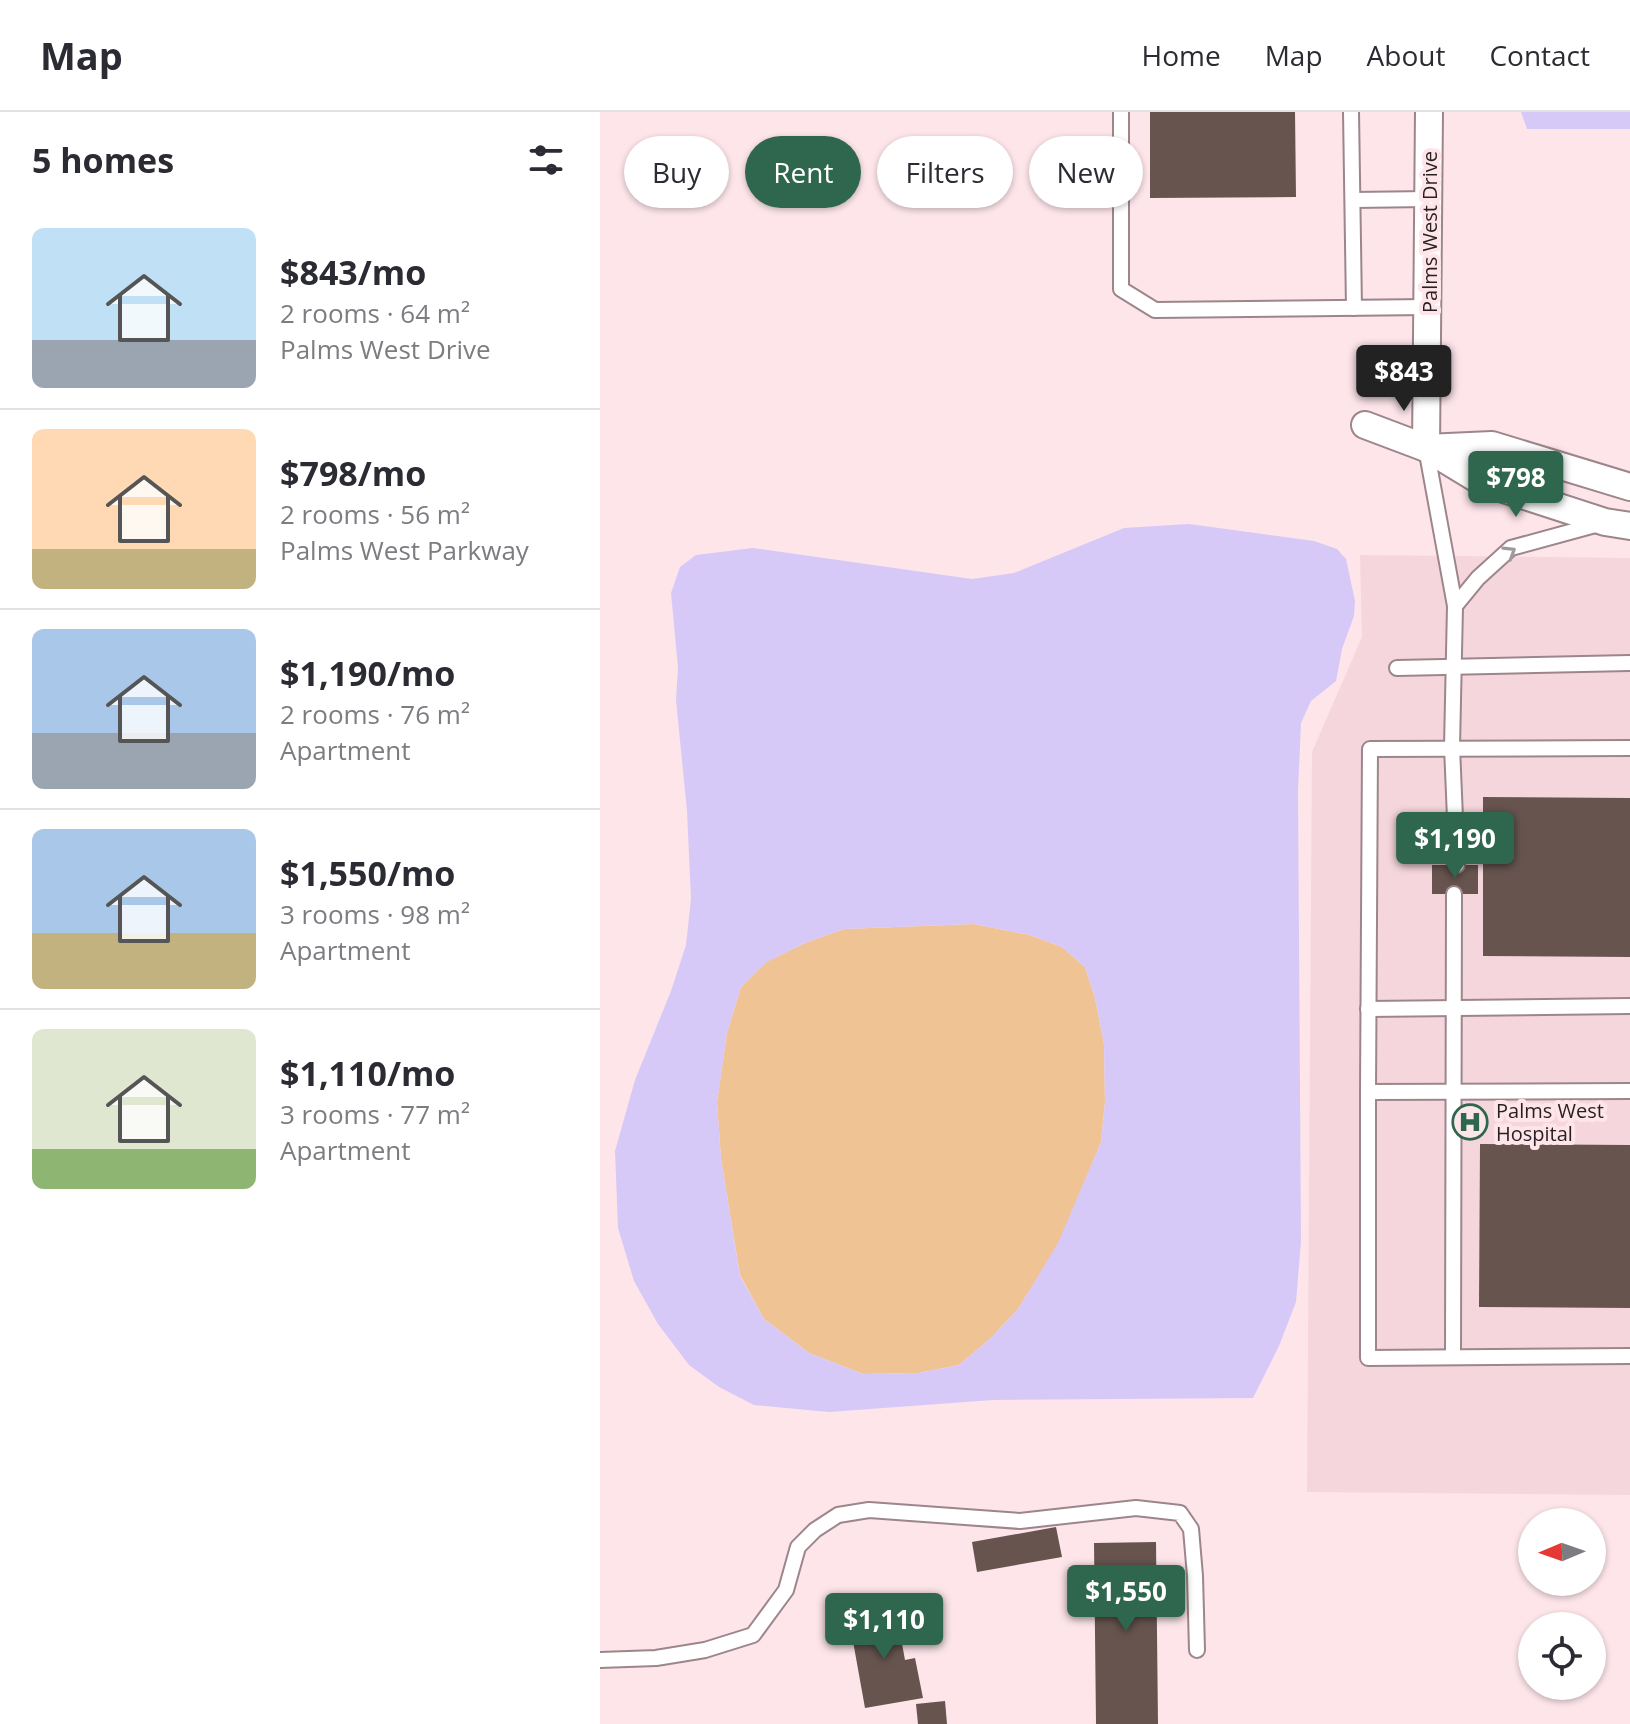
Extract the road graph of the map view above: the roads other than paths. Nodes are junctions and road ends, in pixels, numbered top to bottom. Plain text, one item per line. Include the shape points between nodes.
1 (1121, 112) edge
2 (1351, 112) edge
3 (1429, 112) edge
4 (1429, 199) junction
5 (1353, 200) junction
6 (1428, 307) junction
7 (1354, 308) junction
8 (1365, 425) dead end
9 (1426, 448) junction
10 (1630, 487) edge
11 (1617, 524) edge
12 (1455, 606) junction
13 (1630, 663) edge
14 (1453, 666) junction
15 (1397, 668) dead end
16 (1452, 747) junction
17 (1630, 748) edge
18 (1457, 865) dead end
19 (1454, 894) dead end
20 (1630, 1006) edge
21 (1368, 1009) junction
22 (1453, 1009) junction
23 (1453, 1091) junction
24 (1630, 1091) edge
25 (1368, 1092) junction
26 (1453, 1356) junction
27 (1630, 1356) edge
28 (1197, 1650) dead end
29 (600, 1660) edge

1 - 7 lane via 1121,289 1155,310
2 - 5 lane
3 - 4 street, Palms West Drive
4 - 5 lane
4 - 6 street, Palms West Drive
5 - 7 lane
6 - 7 lane
6 - 9 street, Palms West Drive
8 - 9 street
9 - 10 street via 1492,445
9 - 11 street via 1482,482
9 - 12 lane
12 -> 11 lane via 1511,548
12 - 14 lane
13 - 14 lane
14 - 15 lane
14 - 16 lane
16 - 17 lane
16 - 18 lane
16 - 21 lane via 1370,749
19 - 22 lane
20 - 22 lane
21 - 22 lane
21 - 25 lane
22 - 23 lane
23 - 24 lane
23 - 25 lane
23 - 26 lane
25 - 26 lane via 1368,1358
26 - 27 lane
28 - 29 lane via 1191,1529 1180,1513 1136,1508 1020,1521 869,1510 838,1515 798,1547 786,1590 753,1635 705,1650

